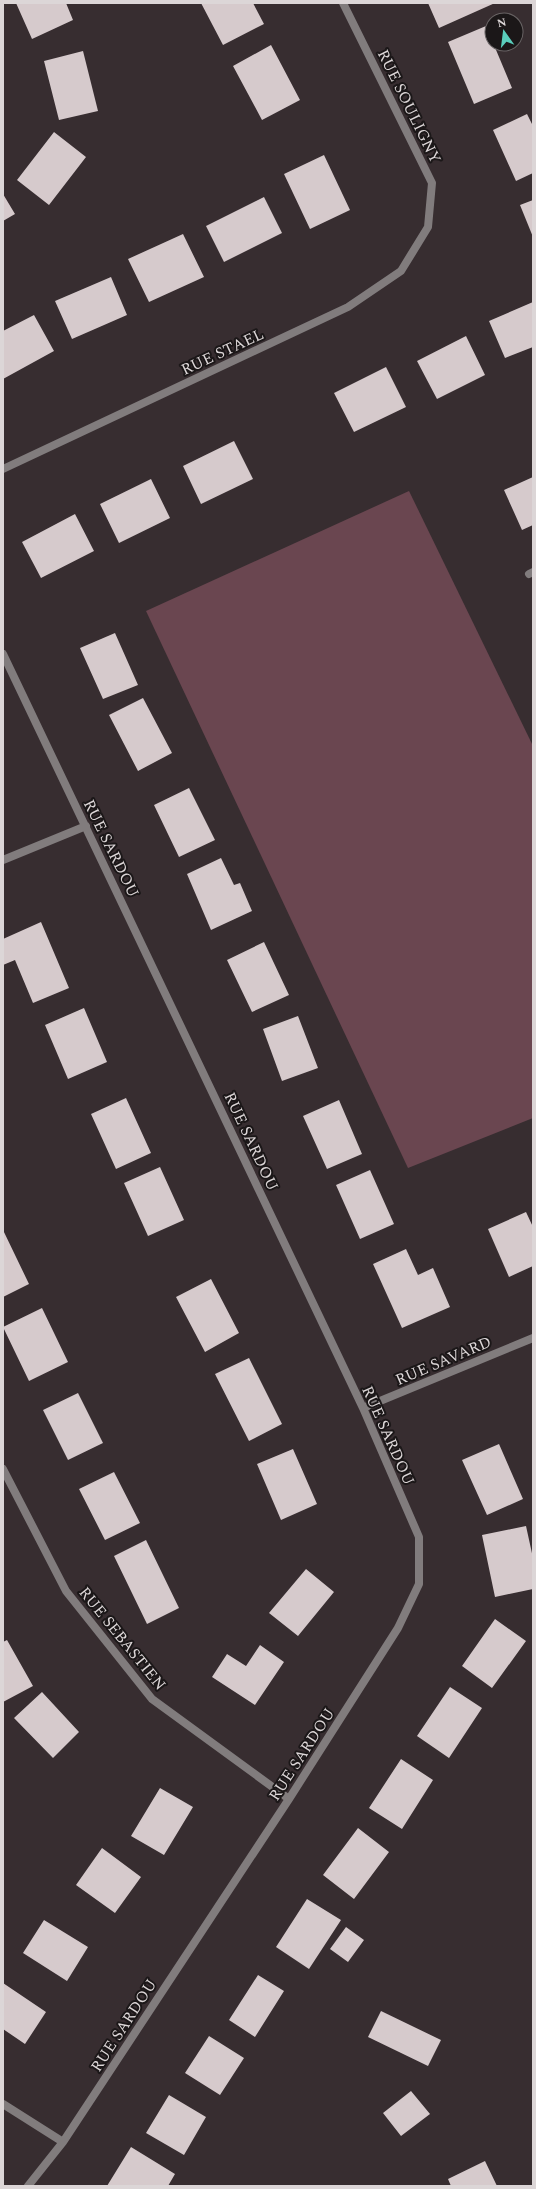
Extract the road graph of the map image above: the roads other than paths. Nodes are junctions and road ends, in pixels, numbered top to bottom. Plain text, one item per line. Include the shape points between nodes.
1 (343, 3) edge
2 (428, 227) joint
3 (3, 469) edge
4 (3, 654) edge
5 (86, 826) junction
6 (3, 860) edge
7 (533, 1338) edge
8 (363, 1408) junction
9 (3, 1469) edge
10 (289, 1799) junction
11 (3, 2104) edge
12 (63, 2142) junction
13 (28, 2186) edge

1 - 2 street, RUE SOULIGNY via 432,183
2 - 3 street, RUE STAEL via 401,271 348,307
4 - 5 street, RUE SARDOU
5 - 6 street
5 - 8 street, RUE SARDOU
7 - 8 street, RUE SAVARD
8 - 10 street, RUE SARDOU via 419,1537 419,1584 398,1628
9 - 10 street, RUE SEBASTIEN via 66,1591 152,1699
10 - 12 street, RUE SARDOU
11 - 12 street
12 - 13 street, RUE SARDOU

